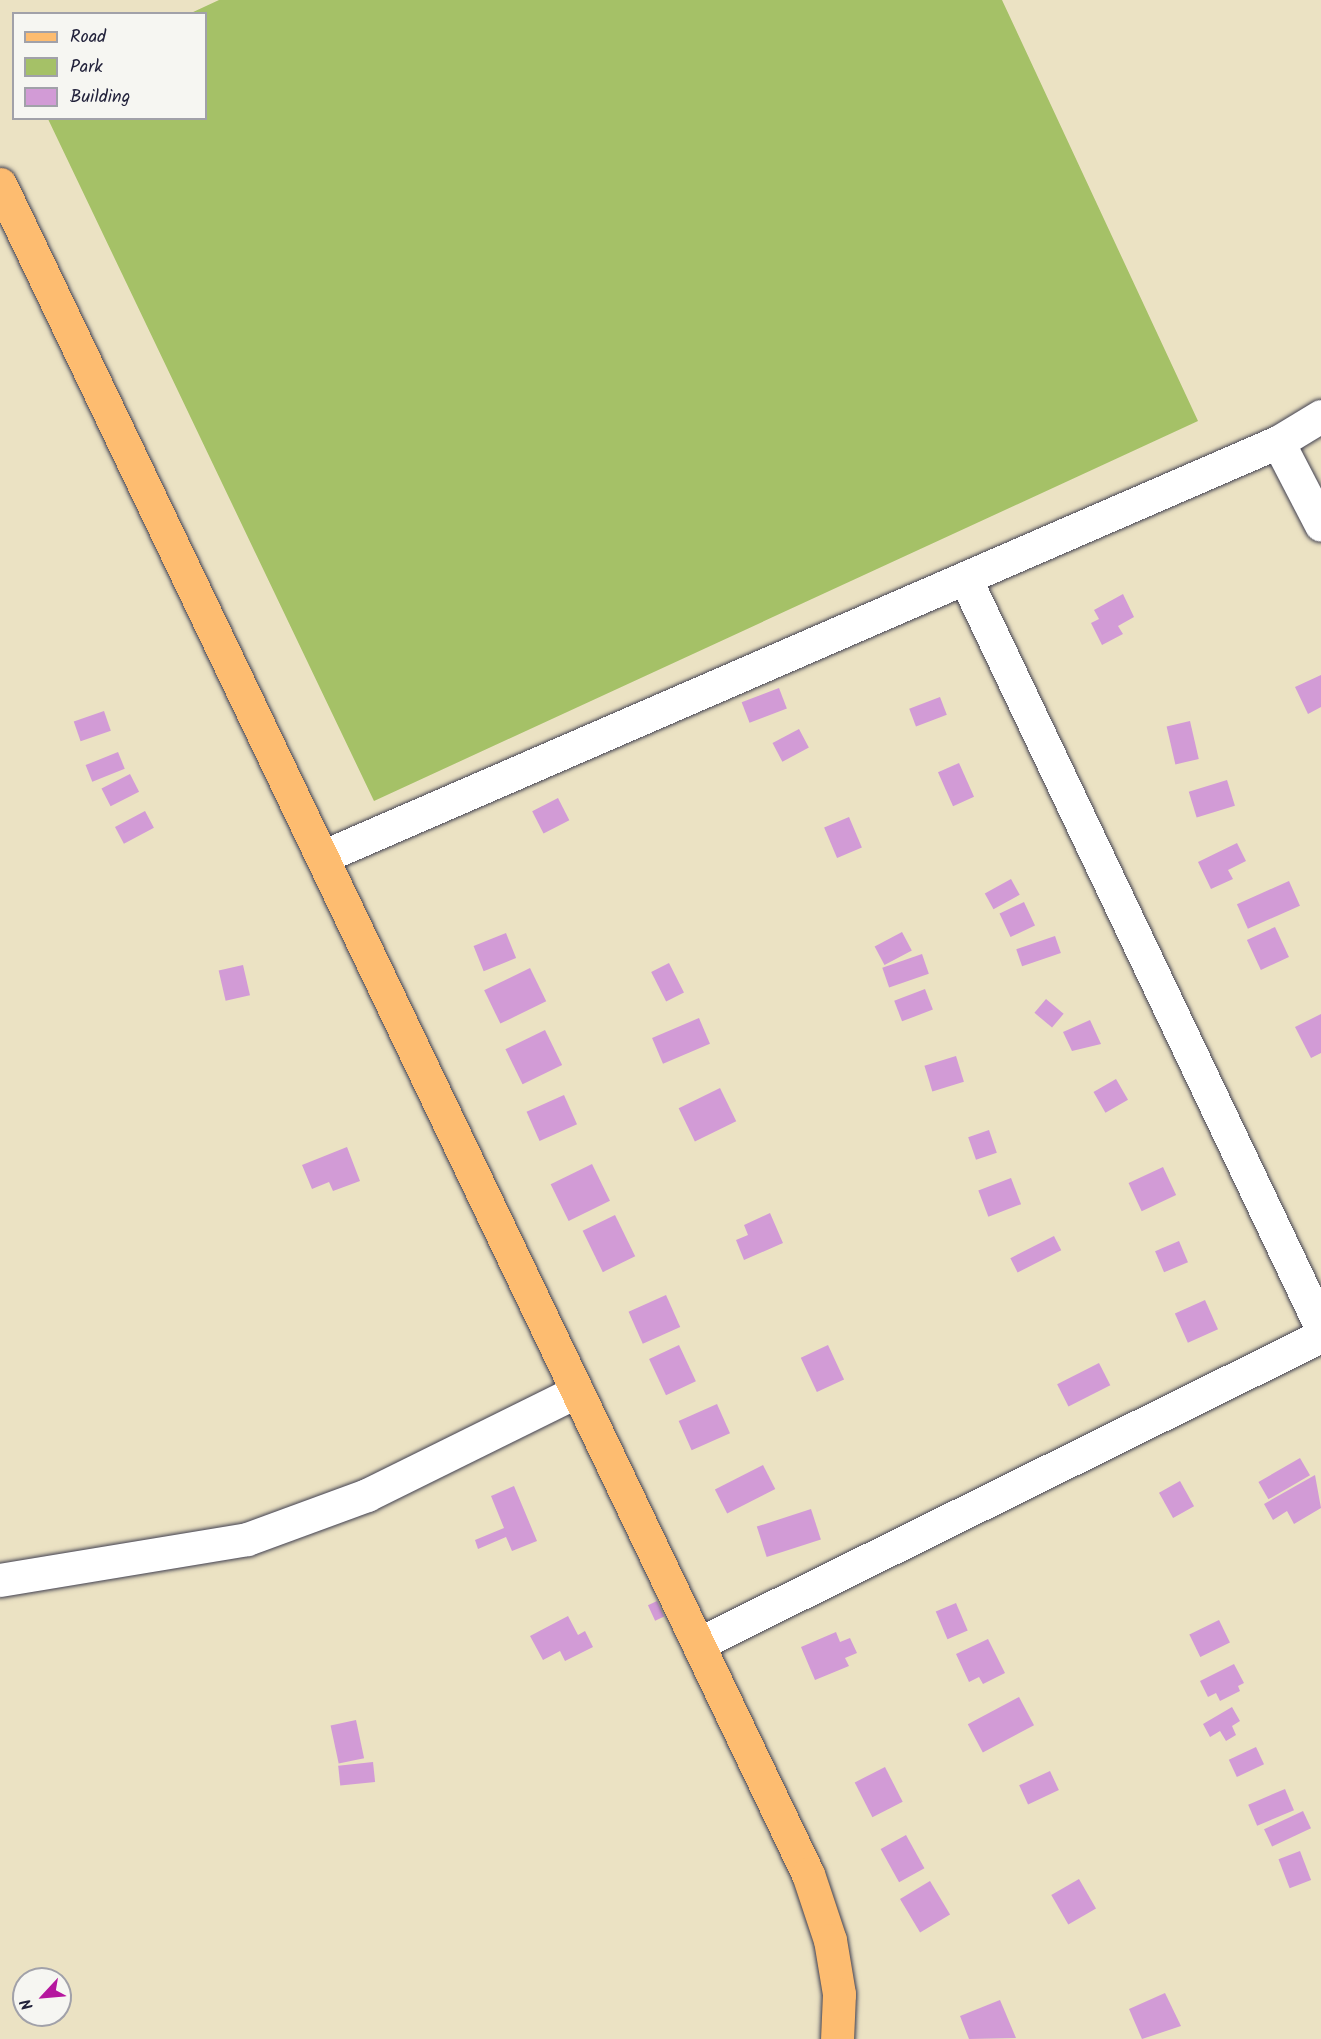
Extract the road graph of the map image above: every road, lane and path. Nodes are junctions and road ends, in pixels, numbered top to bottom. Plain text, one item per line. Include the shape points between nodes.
1 (0, 184) edge
2 (1321, 416) edge
3 (1278, 442) junction
4 (1321, 525) edge
5 (965, 578) junction
6 (322, 857) junction
7 (1321, 1327) edge
8 (1321, 1336) edge
9 (577, 1391) junction
10 (0, 1580) edge
11 (698, 1644) junction
12 (837, 2039) edge

1 - 6 main road
2 - 3 street
3 - 4 street
3 - 5 street
5 - 6 street
5 - 7 street
6 - 9 main road
8 - 11 street
9 - 10 street via 367,1495 247,1539
9 - 11 main road
11 - 12 main road via 808,1874 831,1940 839,1994

